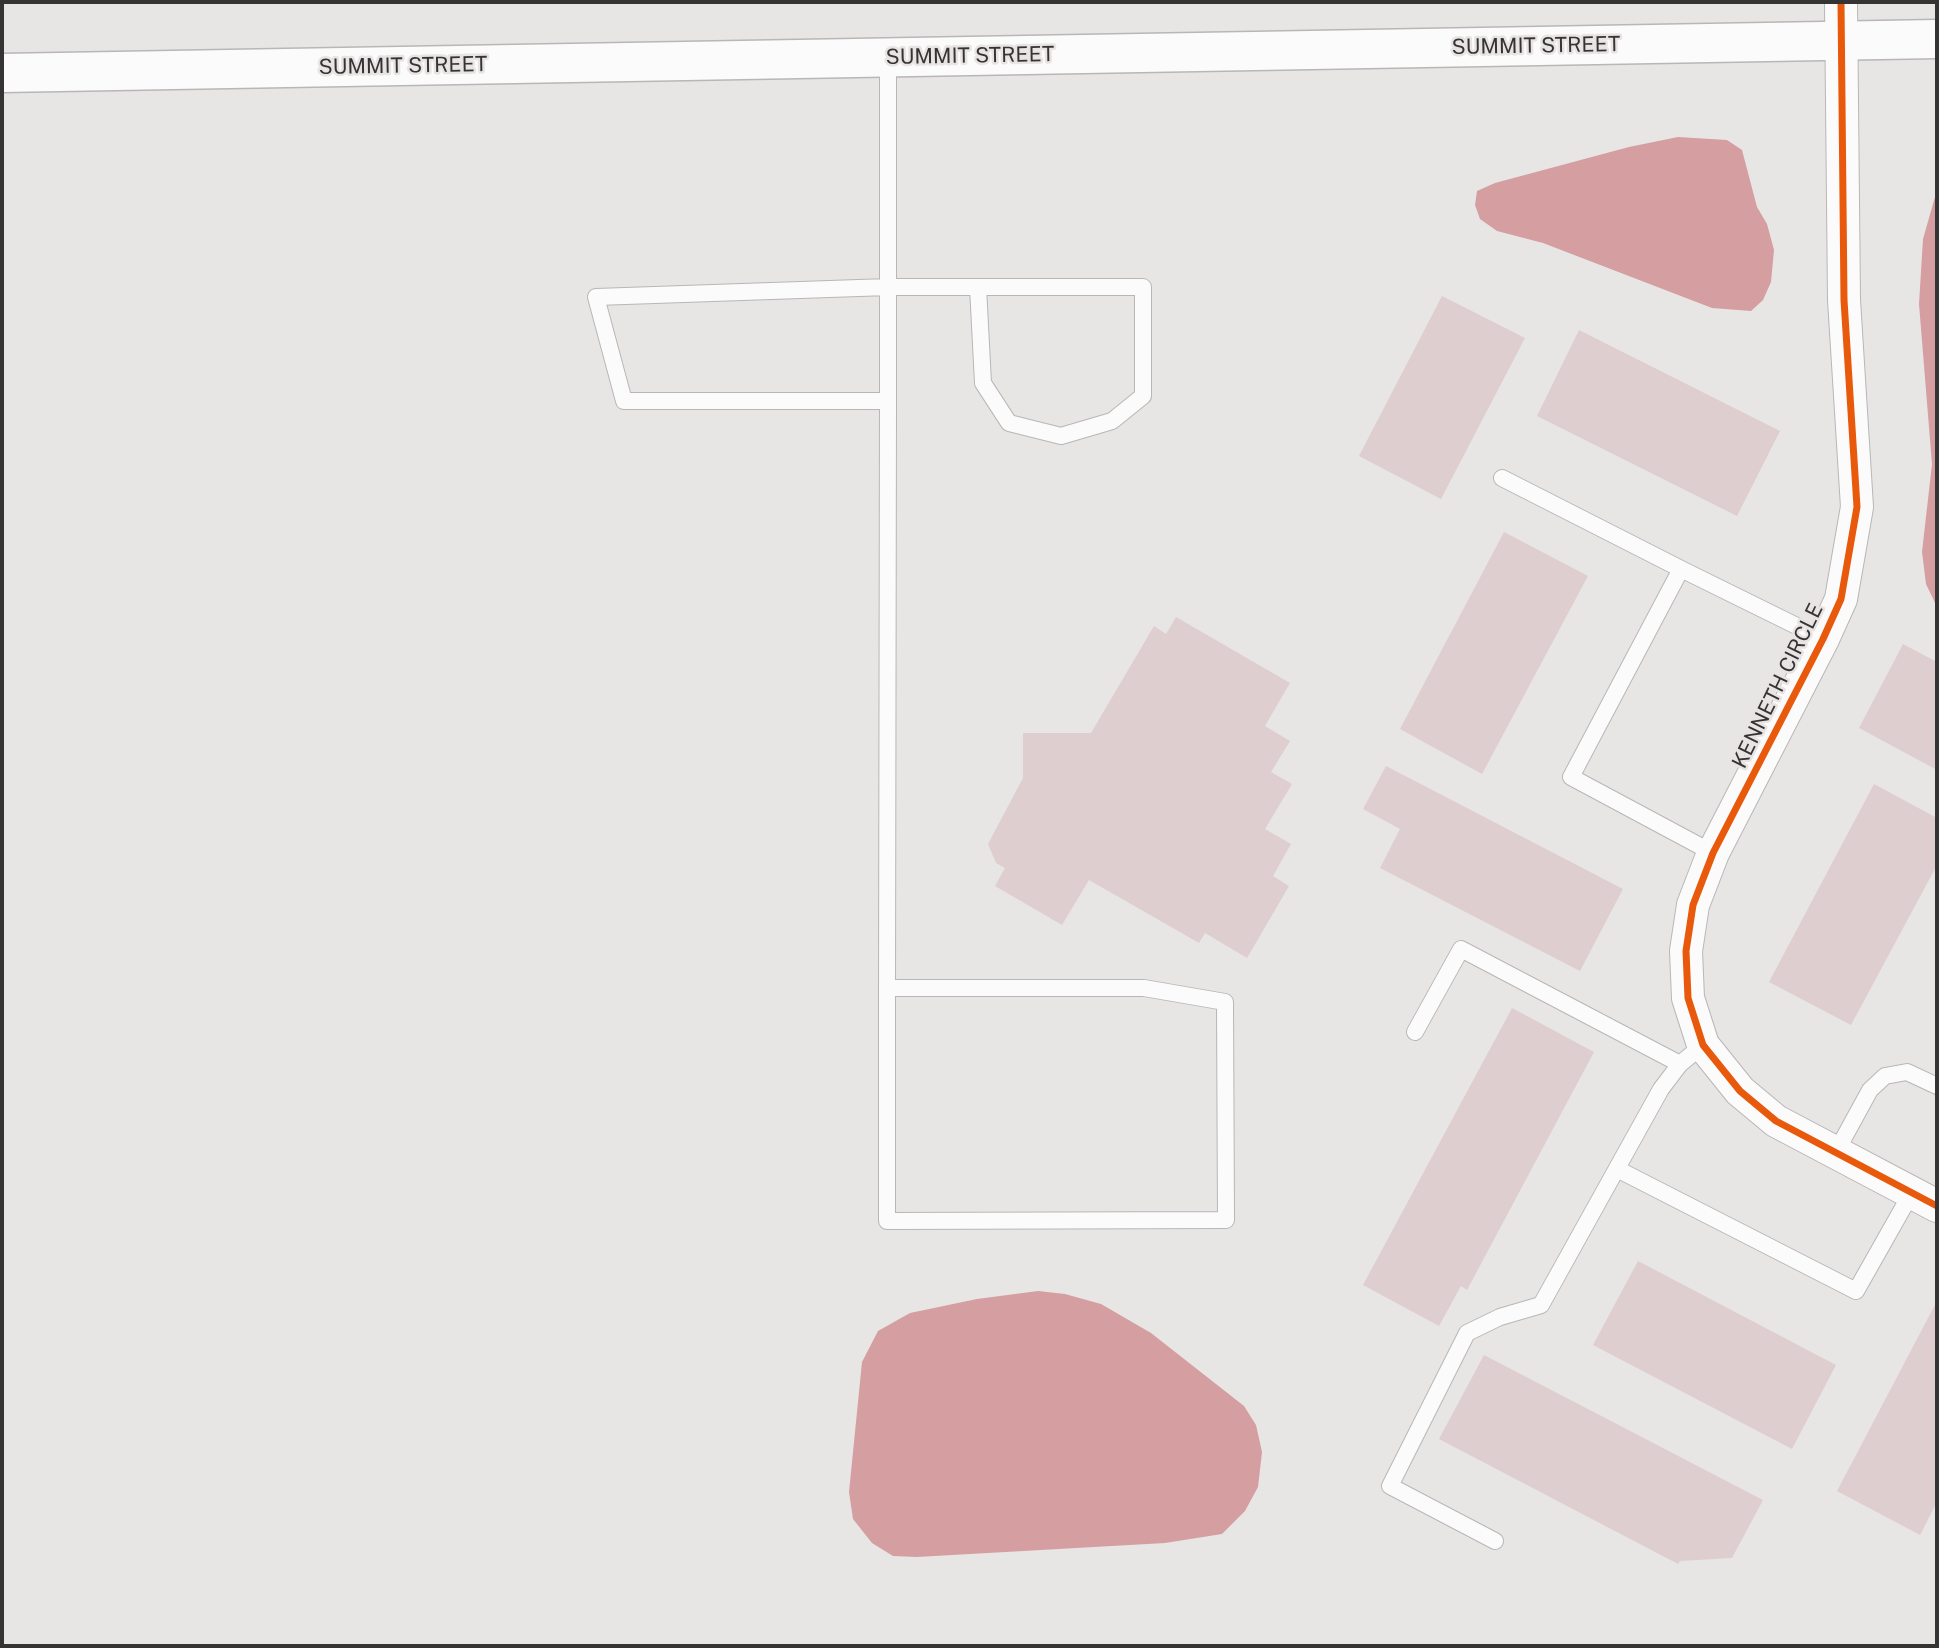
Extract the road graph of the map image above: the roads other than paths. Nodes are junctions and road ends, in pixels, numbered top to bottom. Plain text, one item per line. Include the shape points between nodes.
1 (1841, 2) edge
2 (1937, 39) edge
3 (1841, 41) junction
4 (888, 58) junction
5 (2, 73) edge
6 (888, 287) junction
7 (978, 287) junction
8 (888, 401) junction
9 (1502, 478) dead end
10 (1681, 569) junction
11 (1824, 639) junction
12 (1713, 853) junction
13 (887, 988) junction
14 (1415, 1032) dead end
15 (1692, 1055) junction
16 (1937, 1086) edge
17 (1835, 1154) junction
18 (1617, 1169) junction
19 (1925, 1199) edge
20 (1495, 1541) dead end

1 - 3 street, KENNETH CIRCLE
2 - 3 main road, SUMMIT STREET
3 - 4 main road, SUMMIT STREET
3 - 11 street, KENNETH CIRCLE via 1844,300 1857,507 1841,598
4 - 5 main road, SUMMIT STREET
4 - 6 lane
6 - 7 lane
6 - 8 lane
6 - 8 lane via 596,297 624,401
7 - 7 lane via 982,383 1009,424 1061,436 1112,421 1143,396 1143,287
8 - 13 lane
9 - 10 lane
10 - 11 lane
10 - 12 lane via 1571,777
11 - 12 street, KENNETH CIRCLE
12 - 15 street, KENNETH CIRCLE via 1693,905 1686,951
13 - 13 lane via 887,1221 1226,1220 1225,1002 1144,988
14 - 15 lane via 1461,949
15 - 17 street, KENNETH CIRCLE via 1776,1121
15 - 18 lane via 1661,1089
16 - 17 lane via 1907,1072 1885,1076 1870,1090
17 - 19 street, KENNETH CIRCLE
18 - 19 lane via 1856,1291
18 - 20 lane via 1541,1305 1467,1332 1390,1486

